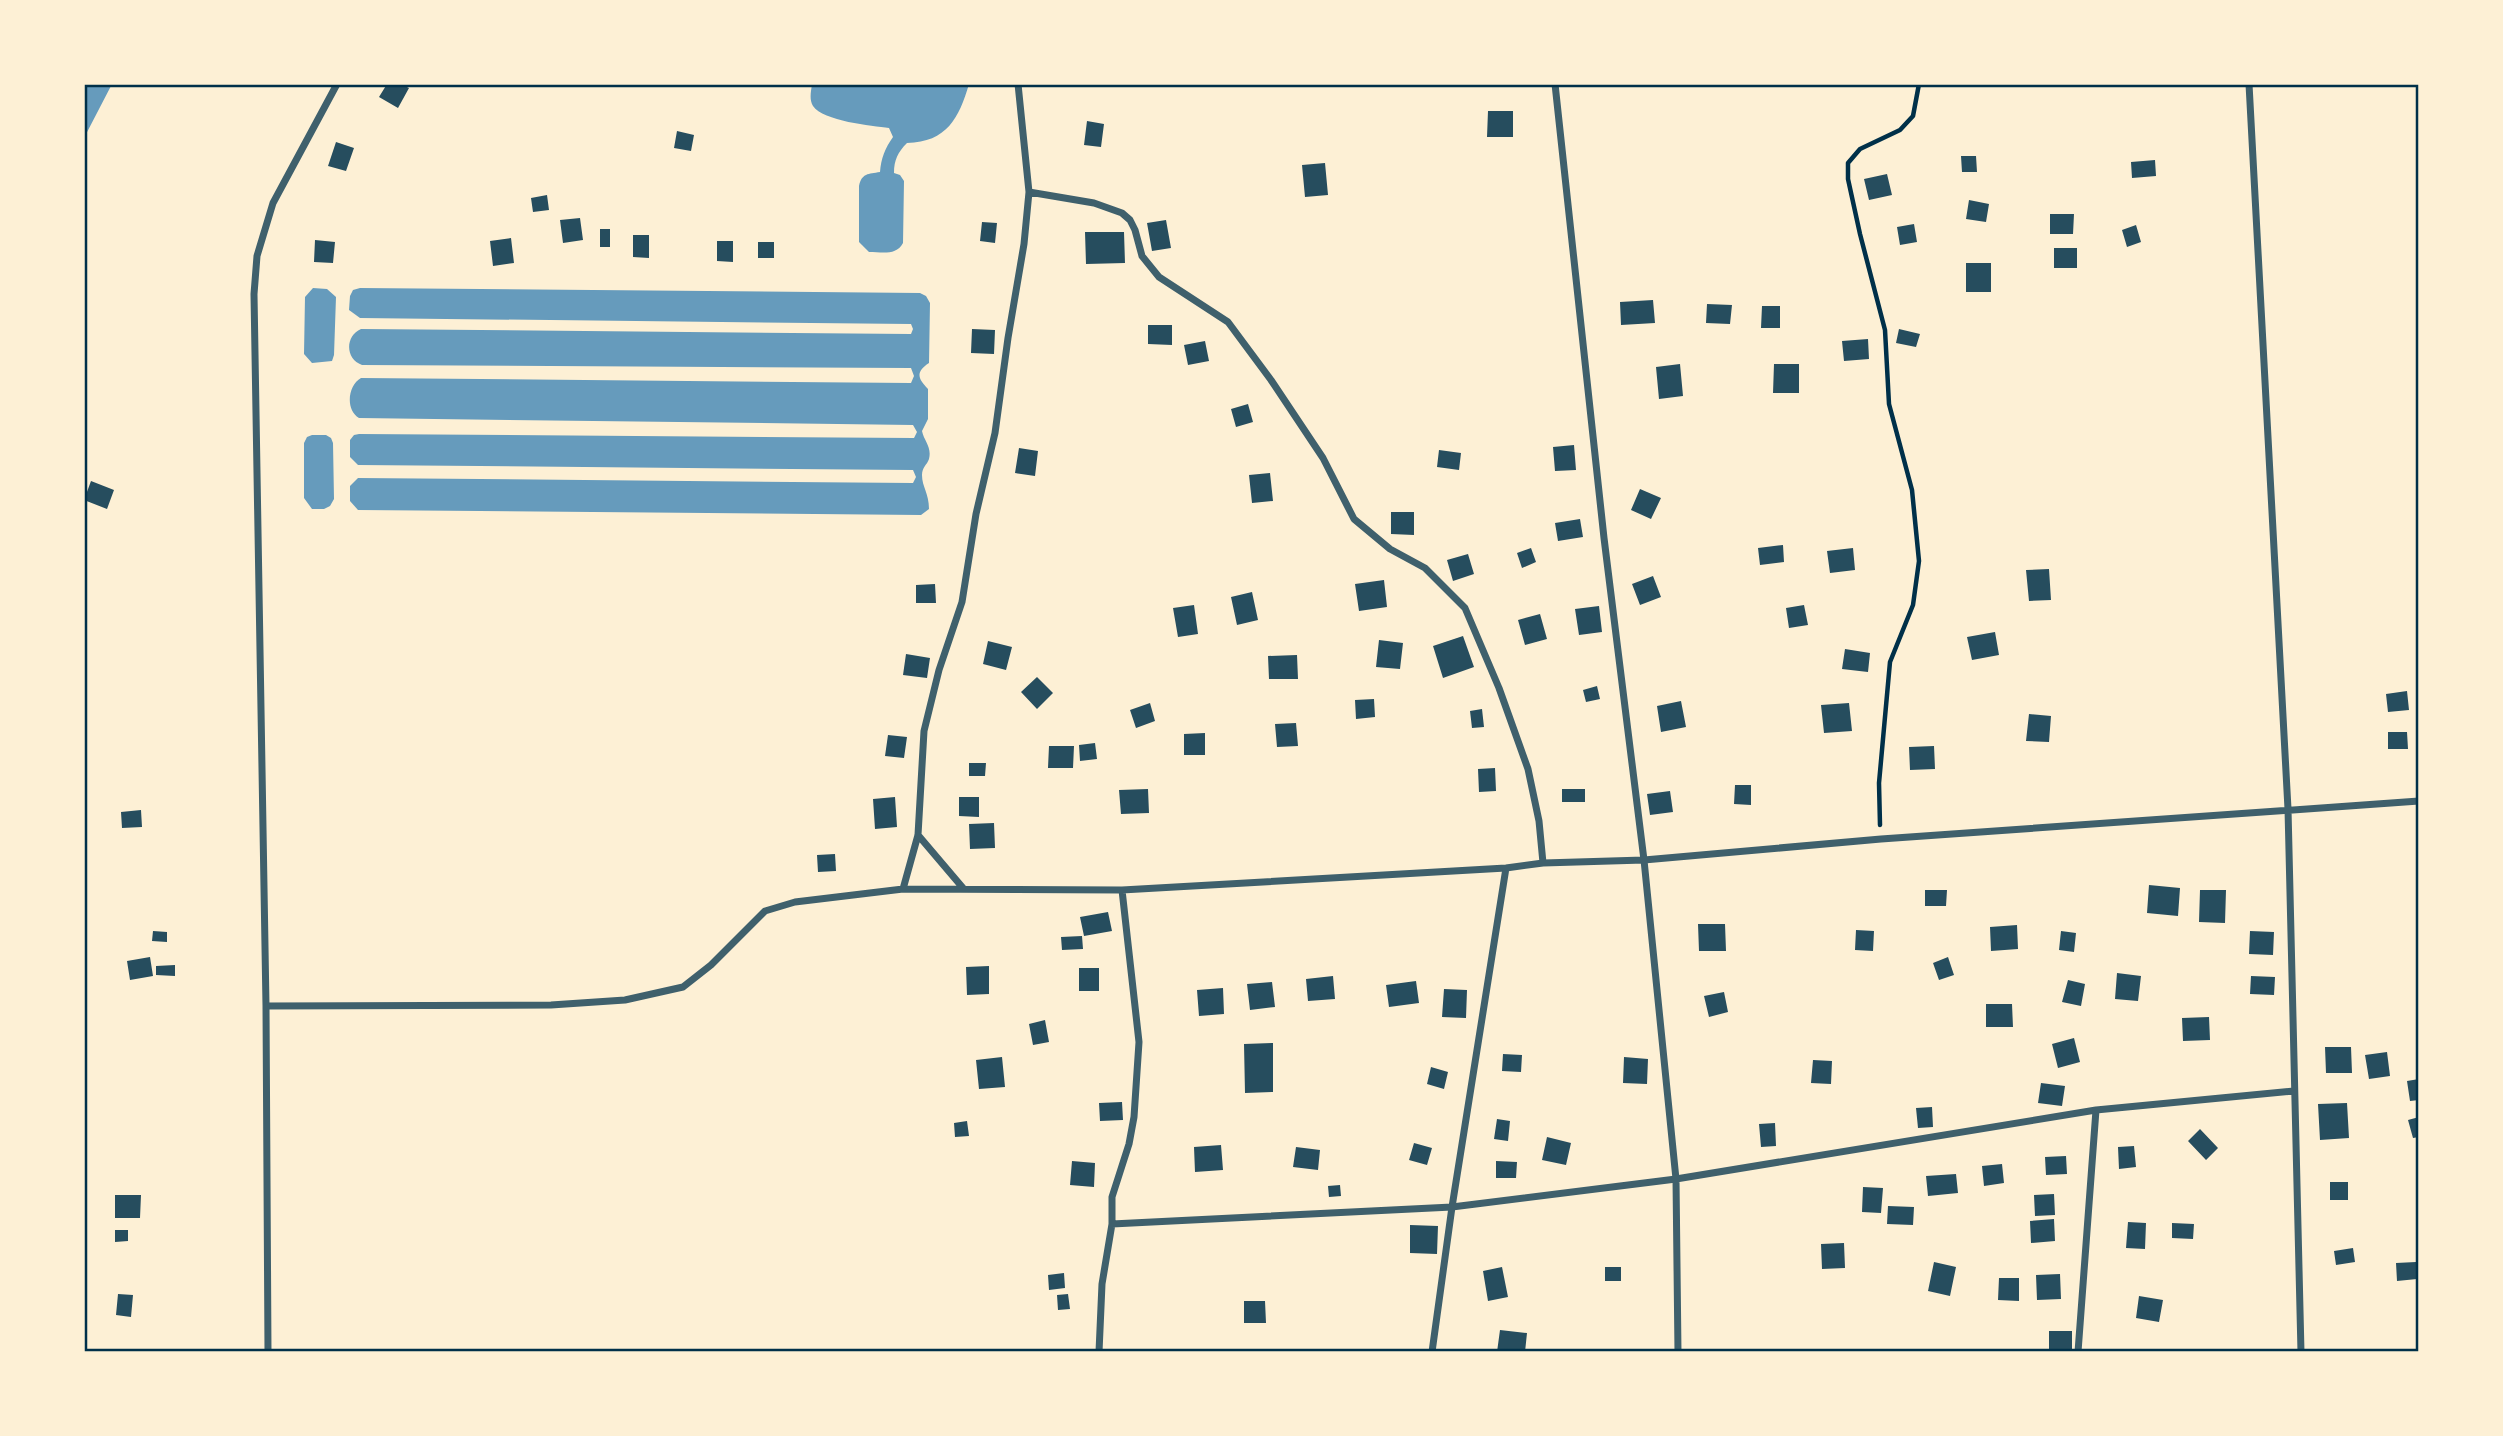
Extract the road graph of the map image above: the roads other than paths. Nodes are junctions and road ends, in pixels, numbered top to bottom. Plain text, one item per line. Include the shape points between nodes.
1 (337, 84) edge
2 (1018, 84) edge
3 (1555, 84) edge
4 (2249, 84) edge
5 (1029, 192) junction
6 (2419, 801) edge
7 (2288, 809) junction
8 (918, 835) junction
9 (1644, 860) junction
10 (1543, 863) junction
11 (1506, 868) junction
12 (903, 888) junction
13 (962, 888) junction
14 (1122, 890) junction
15 (266, 1006) junction
16 (2294, 1091) junction
17 (2096, 1110) junction
18 (1676, 1179) junction
19 (1452, 1207) junction
20 (1112, 1224) junction
21 (268, 1352) edge
22 (1099, 1352) edge
23 (1432, 1352) edge
24 (1678, 1352) edge
25 (2078, 1352) edge
26 (2301, 1352) edge

1 - 15 street via 273,203 257,256 254,294
2 - 5 street
3 - 9 street
4 - 7 street
5 - 8 street via 995,433 962,602 924,731
5 - 10 street via 1094,203 1130,220 1142,256 1159,277 1228,322 1323,458 1354,519 1390,549 1425,568 1465,608 1528,769
6 - 7 street
7 - 9 street
7 - 16 street
8 - 12 street
8 - 13 street
9 - 10 street
9 - 18 street
10 - 11 street
11 - 14 street
11 - 19 street
12 - 13 street
12 - 15 street via 795,902 765,911 684,987 625,1000 551,1005
13 - 14 street
14 - 20 street via 1139,1042 1134,1117 1112,1197
15 - 21 street
16 - 17 street
16 - 26 street
17 - 18 street
17 - 25 street
18 - 19 street
18 - 24 street
19 - 20 street
19 - 23 street
20 - 22 street via 1102,1284

